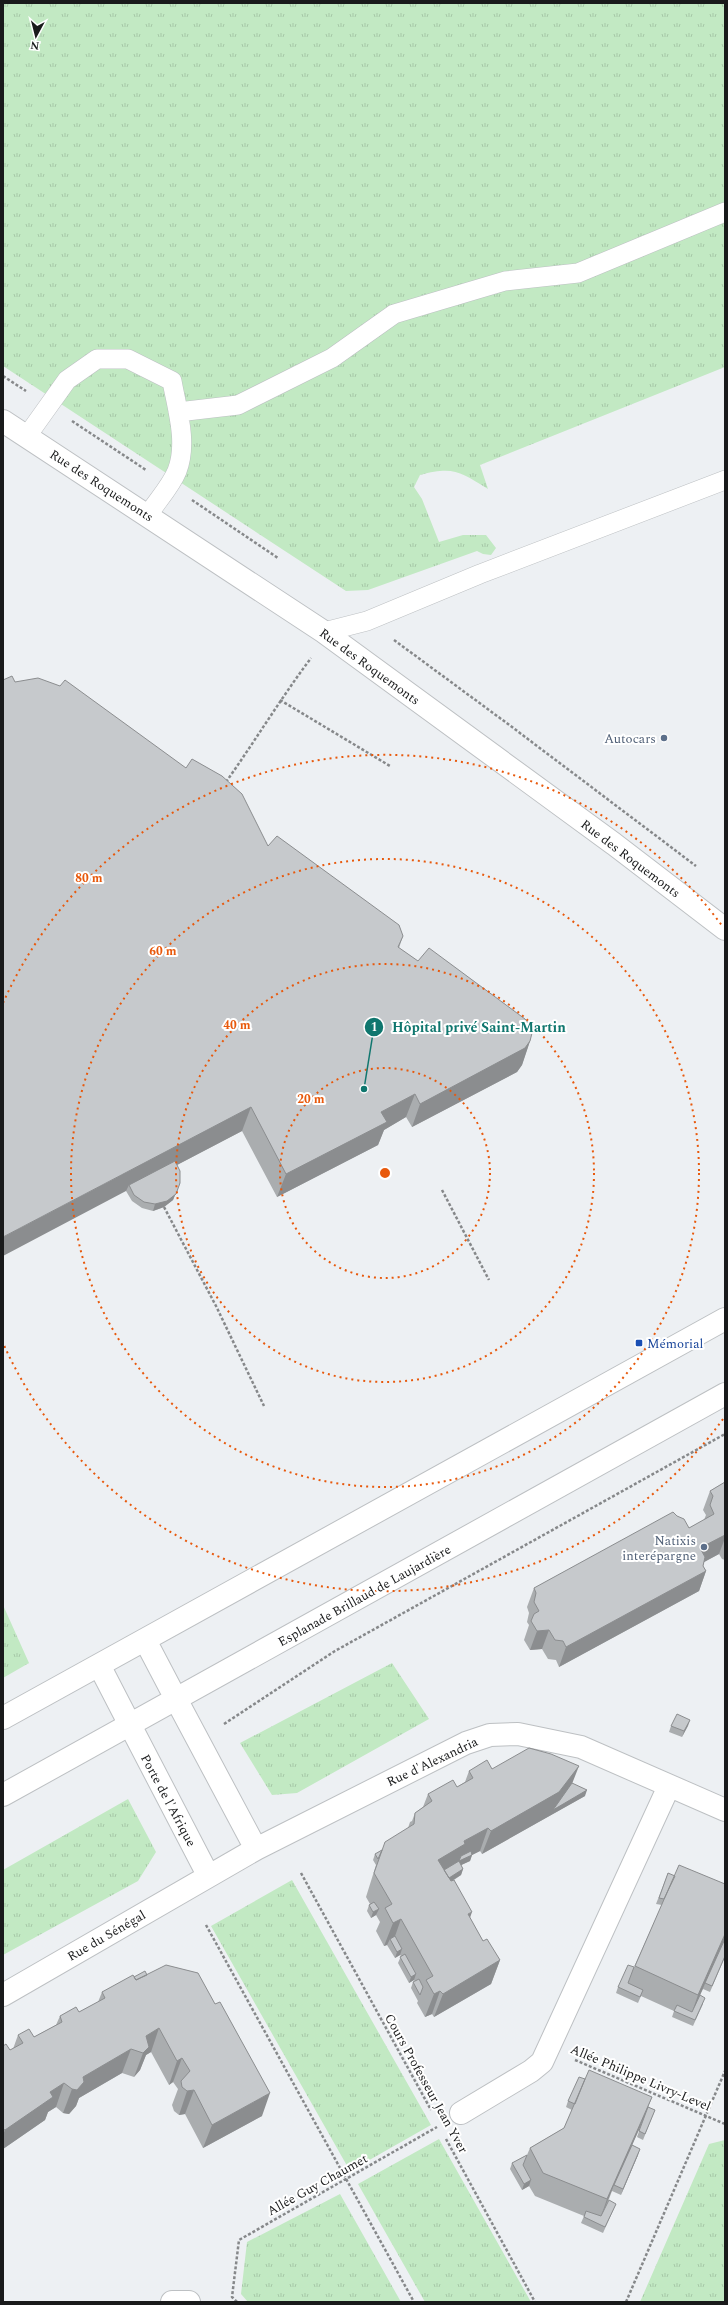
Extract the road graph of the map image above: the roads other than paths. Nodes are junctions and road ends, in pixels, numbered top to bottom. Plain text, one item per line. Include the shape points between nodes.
1 (725, 212) edge
2 (178, 412) junction
3 (3, 421) edge
4 (27, 436) junction
5 (725, 480) edge
6 (148, 515) junction
7 (324, 632) junction
8 (725, 929) edge
9 (725, 1320) edge
10 (725, 1394) edge
11 (145, 1640) junction
12 (99, 1665) junction
13 (176, 1699) junction
14 (3, 1718) edge
15 (130, 1725) junction
16 (669, 1786) junction
17 (3, 1795) edge
18 (725, 1810) edge
19 (256, 1849) junction
20 (208, 1875) junction
21 (3, 1995) edge
22 (461, 2113) road end
23 (172, 2302) edge
24 (189, 2302) edge

1 - 2 lane via 578,273 505,280 394,314 332,358 238,405
2 - 4 lane via 172,381 128,359 97,359 67,380
2 - 6 lane via 181,424 181,453 177,471
3 - 4 street, Rue des Roquemonts
4 - 6 street, Rue des Roquemonts
5 - 7 lane via 480,574 367,621
6 - 7 street, Rue des Roquemonts
7 - 8 street, Rue des Roquemonts via 608,839
9 - 11 street
10 - 13 street, Esplanade Brillaud de Laujardière
11 - 12 street
11 - 13 street
12 - 14 street
12 - 15 street, Porte de l'Afrique
13 - 15 street, Esplanade Brillaud de Laujardière
13 - 19 street
15 - 17 street, Esplanade Brillaud de Laujardière
15 - 20 street, Porte de l'Afrique
16 - 18 street, Rue d'Alexandria
16 - 19 street, Rue d'Alexandria via 581,1747 518,1734 490,1735 466,1742
16 - 22 street via 542,2062
19 - 20 street, Rue d'Alexandria
20 - 21 street, Rue du Sénégal
23 - 24 street

